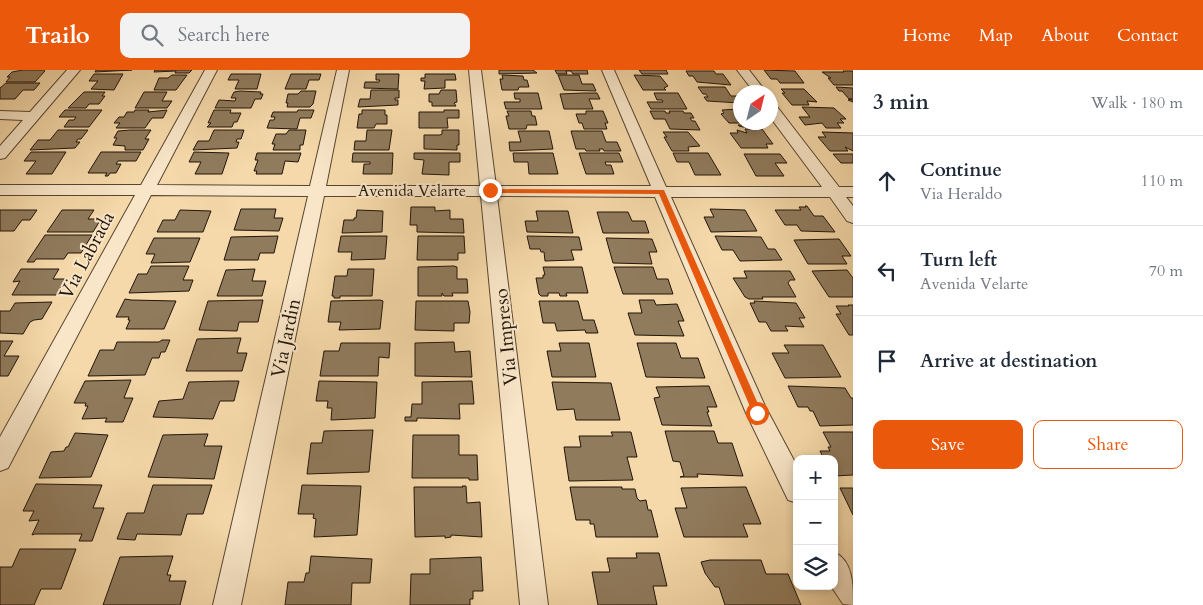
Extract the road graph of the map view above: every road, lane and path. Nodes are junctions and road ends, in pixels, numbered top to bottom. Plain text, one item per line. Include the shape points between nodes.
1 (74, 70) edge
2 (211, 70) edge
3 (343, 70) edge
4 (475, 70) edge
5 (608, 70) edge
6 (743, 70) edge
7 (755, 85) edge
8 (0, 115) edge
9 (34, 116) junction
10 (778, 118) edge
11 (0, 155) edge
12 (0, 190) edge
13 (145, 190) junction
14 (318, 190) junction
15 (490, 190) junction
16 (662, 192) junction
17 (834, 192) junction
18 (853, 192) edge
19 (853, 217) edge
20 (0, 460) edge
21 (793, 483) edge
22 (838, 572) edge
23 (853, 594) edge
24 (227, 605) edge
25 (534, 605) edge

1 - 9 street
2 - 13 street, Via Labrada
3 - 14 street, Via Jardin
4 - 15 street, Via Impreso
5 - 16 street
6 - 7 street
8 - 9 street
9 - 11 street
10 - 17 street
12 - 13 street, Avenida Velarte
13 - 14 street, Avenida Velarte
13 - 20 street, Via Labrada
14 - 15 street, Avenida Velarte
14 - 24 street, Via Jardin
15 - 16 street, Avenida Velarte
15 - 25 street, Via Impreso
16 - 17 street, Avenida Velarte
16 - 21 street via 757,413
17 - 18 street, Avenida Velarte
17 - 19 street
22 - 23 street

